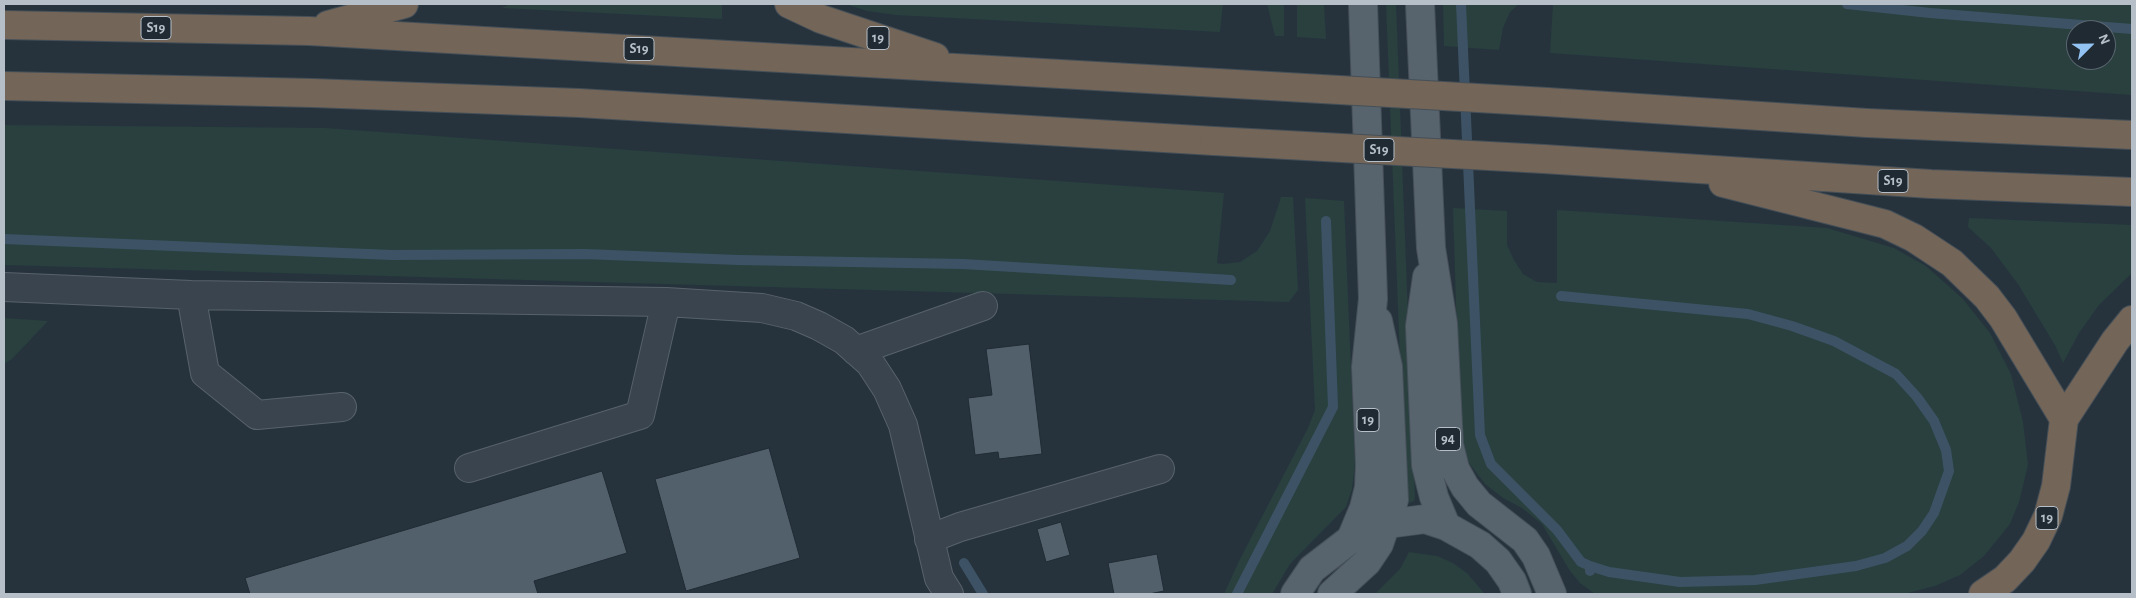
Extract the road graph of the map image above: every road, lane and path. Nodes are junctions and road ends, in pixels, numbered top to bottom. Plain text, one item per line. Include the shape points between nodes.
1 (404, 4) edge
2 (789, 4) edge
3 (1363, 4) edge
4 (1420, 4) edge
5 (4, 26) edge
6 (309, 31) junction
7 (969, 69) junction
8 (4, 86) edge
9 (2132, 135) edge
10 (1653, 166) junction
11 (2132, 192) edge
12 (1431, 248) junction
13 (4, 287) edge
14 (191, 295) junction
15 (1373, 299) junction
16 (666, 302) junction
17 (983, 306) dead end
18 (2132, 320) edge
19 (856, 351) junction
20 (342, 406) dead end
21 (2064, 419) junction
22 (469, 468) dead end
23 (1160, 469) dead end
24 (1387, 524) junction
25 (1446, 526) junction
26 (928, 539) junction
27 (1351, 539) junction
28 (948, 594) edge
29 (1295, 594) edge
30 (1332, 594) edge
31 (1520, 594) edge
32 (1552, 594) edge
33 (1983, 594) edge

1 - 6 highway
2 - 7 highway, 19 via 821,19
3 - 15 main road, 19
4 - 12 main road, 94
5 - 6 highway, S19
6 - 7 highway, S19
7 - 9 highway, S19, bridge via 1867,123
8 - 10 highway, S19, bridge via 569,103
10 - 11 highway, S19 via 1931,184
10 - 21 highway via 1885,224 1935,251 1952,262 1987,297
12 - 25 main road, 94 via 1420,326 1426,465
12 - 32 main road, 94 via 1443,324 1449,445 1455,469 1464,487 1479,504 1525,540 1536,556
13 - 14 street
14 - 16 street
14 - 20 street via 205,373 257,415
15 - 24 main road, 19 via 1388,367 1394,500
15 - 27 main road, 19 via 1366,368 1369,488
16 - 19 street via 762,308 796,316 844,340
16 - 22 street via 640,415
17 - 19 street
18 - 21 highway, 19
19 - 26 street via 887,390 903,425
21 - 33 highway, 19 via 2056,486 2044,524 2022,561 2005,579
23 - 26 street
24 - 25 main road via 1425,519
24 - 27 main road
24 - 30 main road, 19 via 1367,562
25 - 31 main road via 1469,537 1490,553
26 - 28 street via 939,578
27 - 29 main road, 19 via 1312,569

